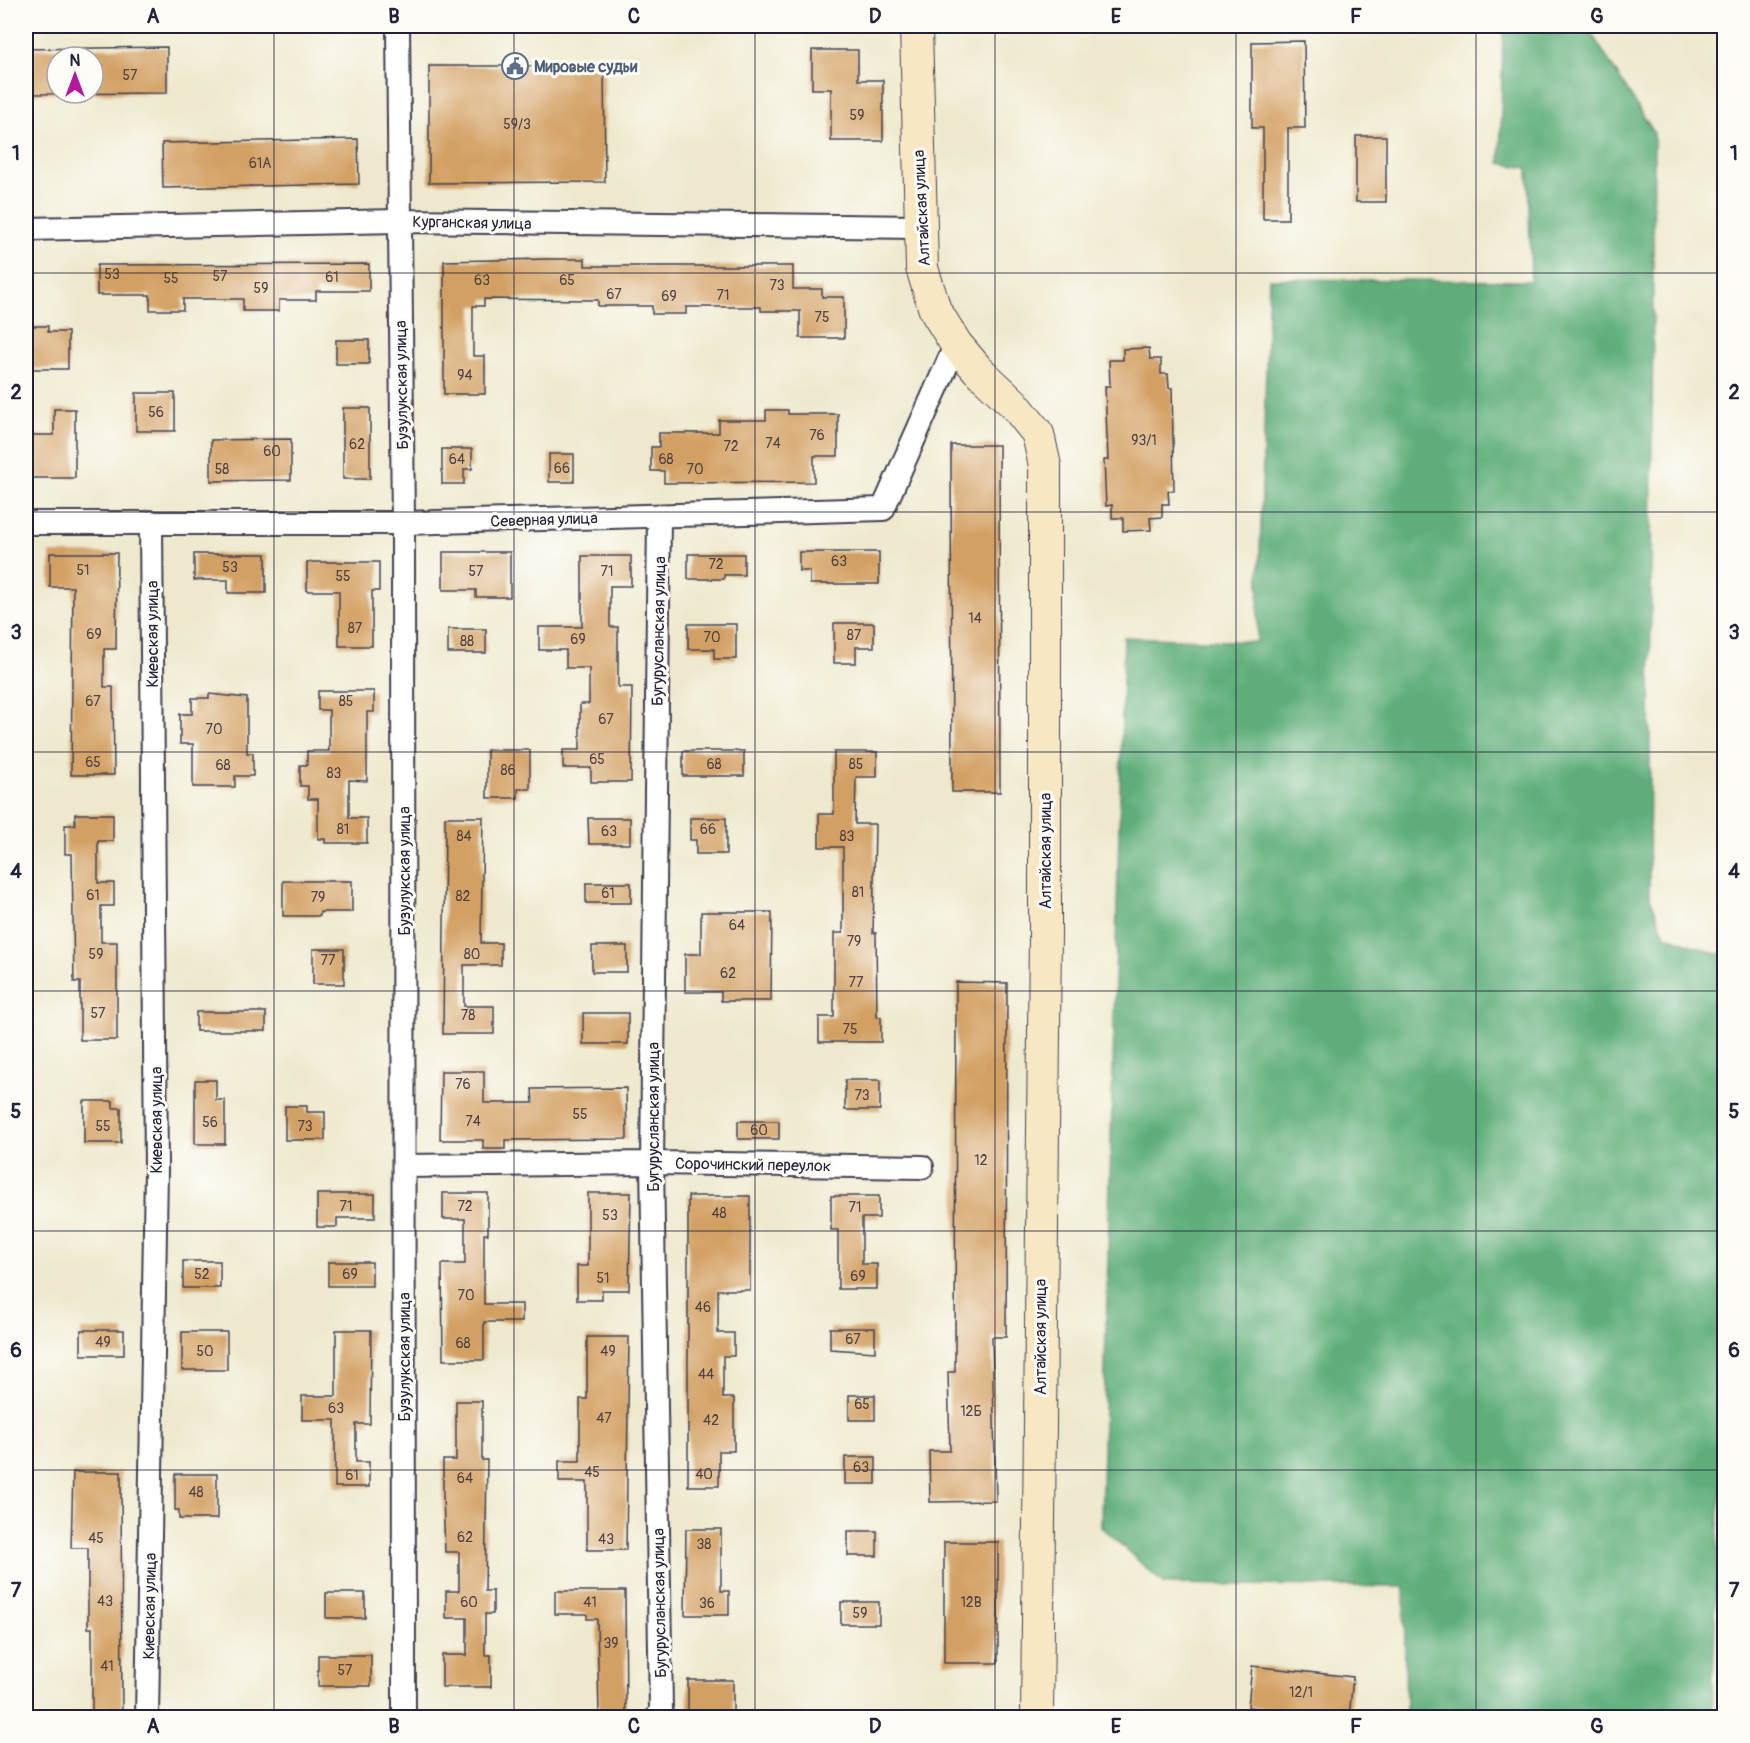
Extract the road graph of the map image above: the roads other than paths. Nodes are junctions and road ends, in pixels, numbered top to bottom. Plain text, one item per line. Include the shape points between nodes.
1 (398, 26) edge
2 (916, 26) edge
3 (398, 221) junction
4 (919, 227) junction
5 (26, 229) edge
6 (956, 344) junction
7 (659, 516) junction
8 (151, 522) junction
9 (26, 523) edge
10 (403, 523) junction
11 (652, 1163) junction
12 (404, 1166) junction
13 (922, 1167) dead end
14 (147, 1718) edge
15 (404, 1718) edge
16 (657, 1718) edge
17 (1037, 1718) edge

1 - 3 street, Бузулукская улица
2 - 4 street, Алтайская улица
3 - 4 street, Курганская улица
3 - 5 street, Курганская улица
3 - 10 street, Бузулукская улица
4 - 6 street, Алтайская улица via 922,268 934,310
6 - 7 street, Северная улица via 883,509
6 - 17 street, Алтайская улица via 1038,434 1045,466
7 - 10 street, Северная улица
7 - 11 street, Бугурусланская улица
8 - 9 street, Северная улица
8 - 10 street, Северная улица
8 - 14 street, Киевская улица via 156,1170
10 - 12 street, Бузулукская улица
11 - 12 street, Сорочинский переулок
11 - 13 street, Сорочинский переулок
11 - 16 street, Бугурусланская улица via 661,1710
12 - 15 street, Бузулукская улица

